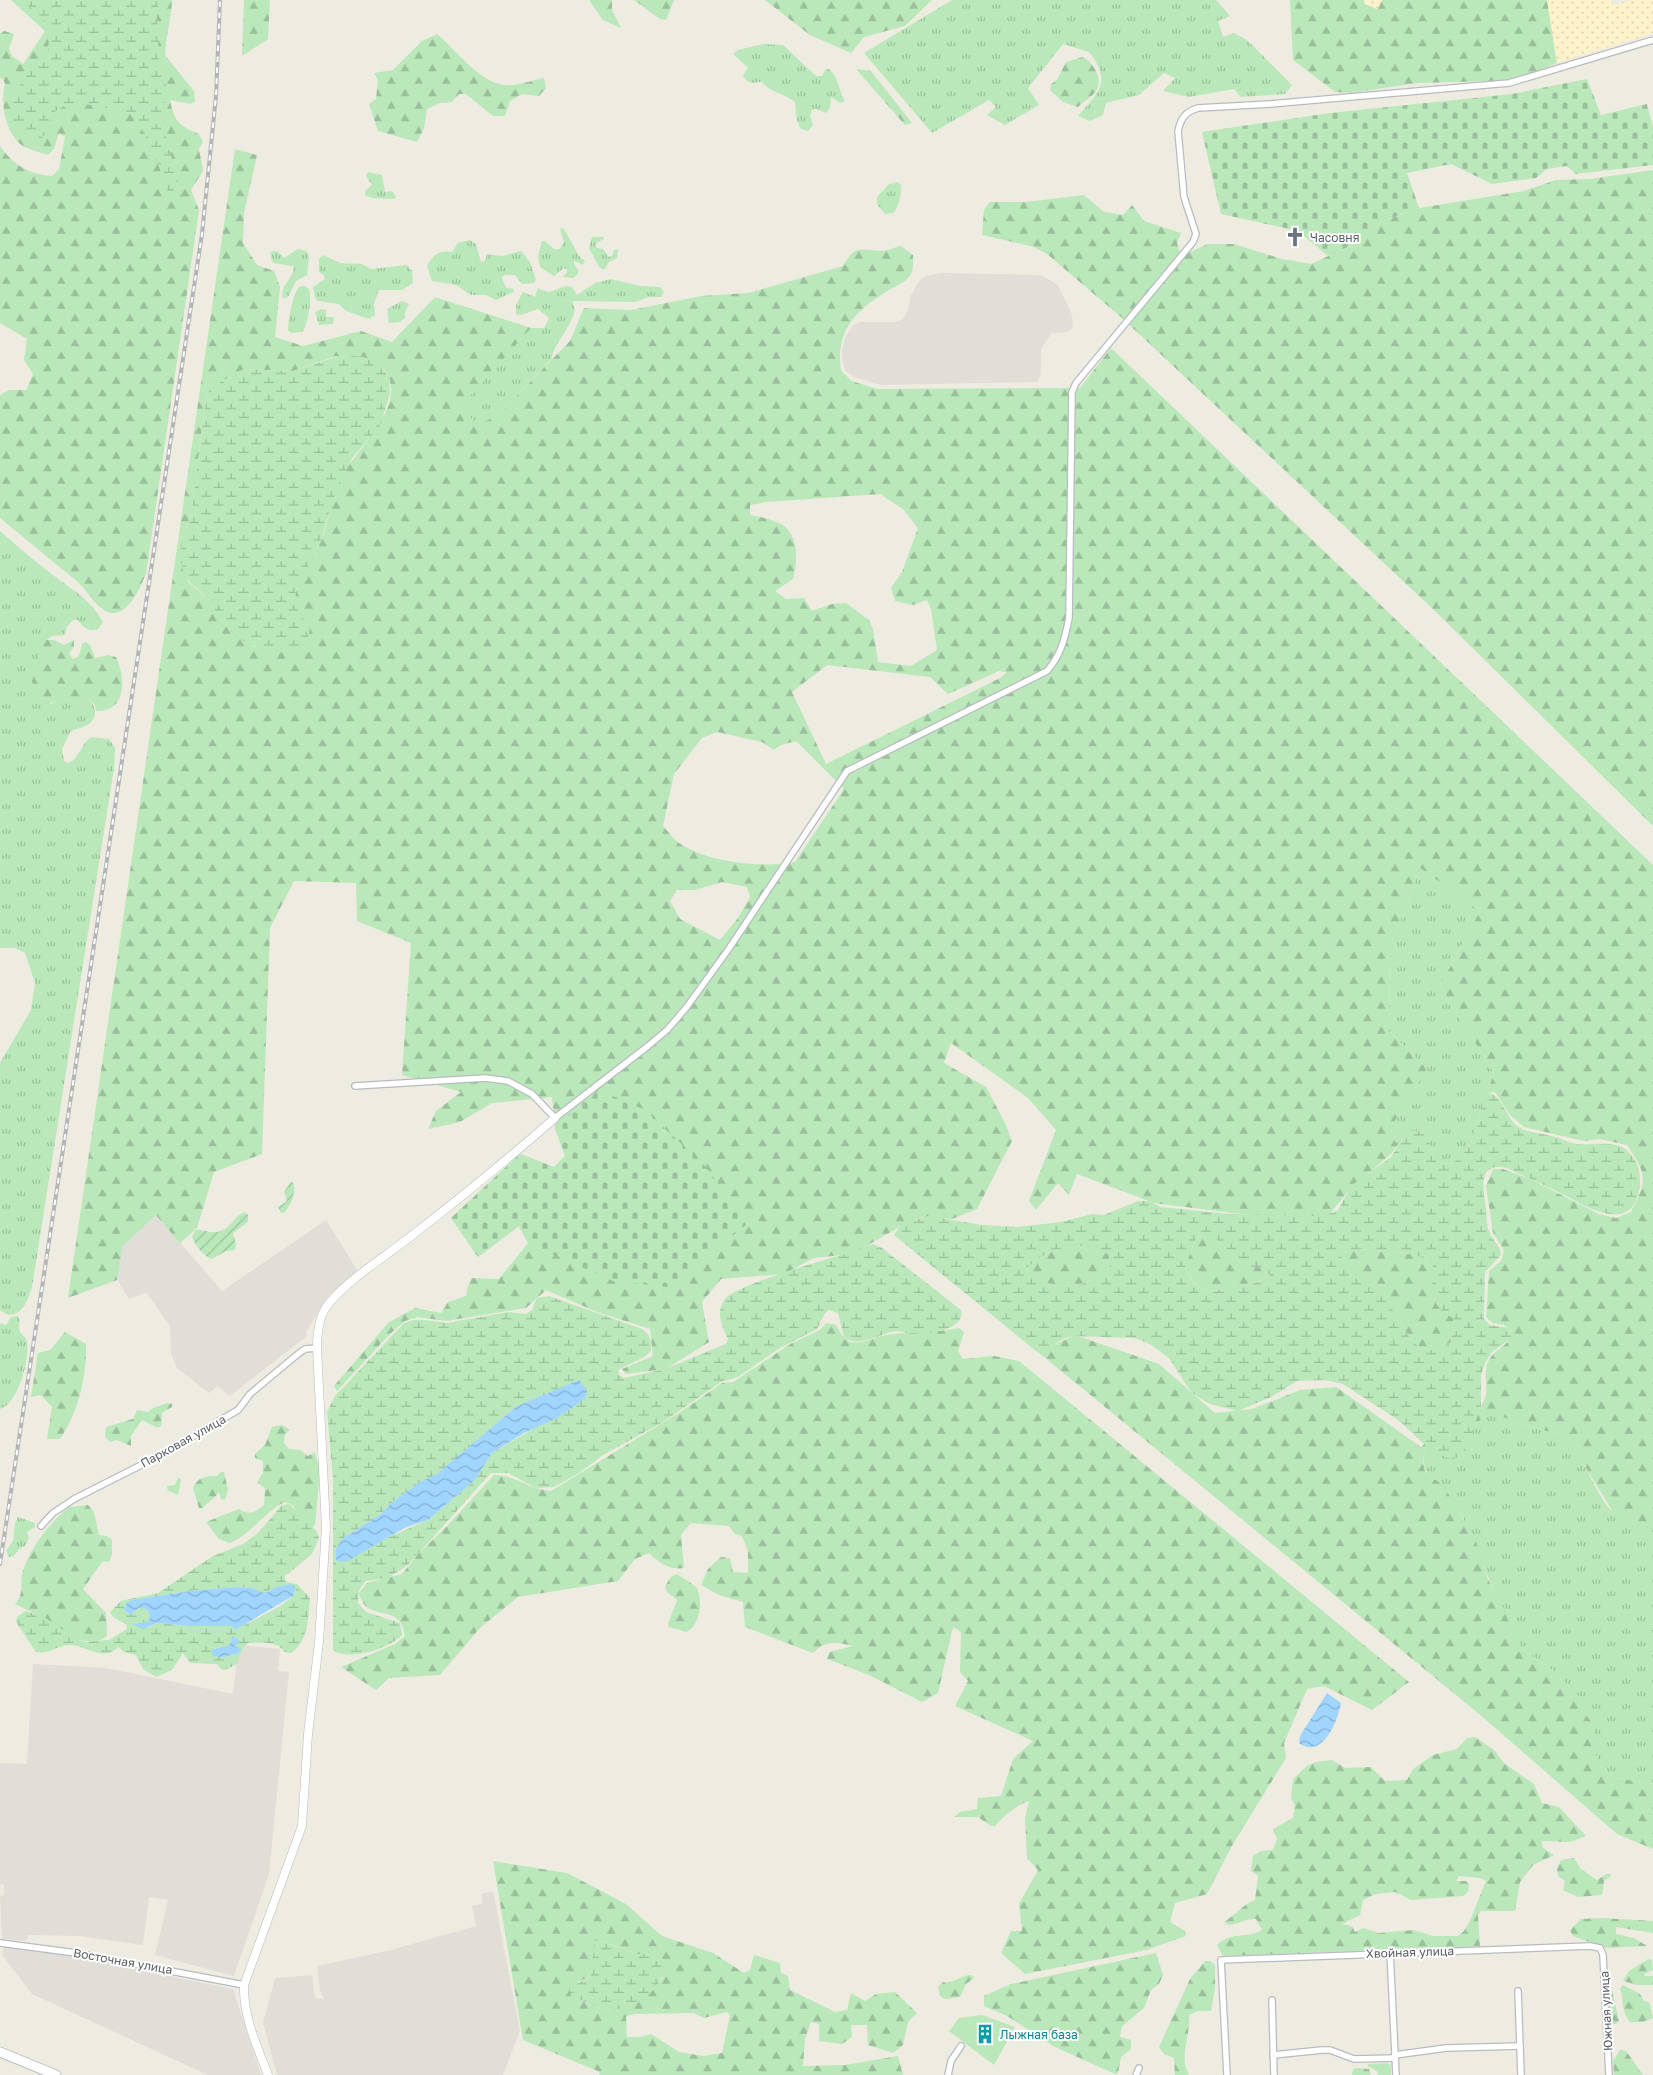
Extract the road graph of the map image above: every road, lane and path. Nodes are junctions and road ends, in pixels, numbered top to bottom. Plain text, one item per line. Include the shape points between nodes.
1 (1653, 40) edge
2 (356, 1086) dead end
3 (555, 1118) junction
4 (317, 1348) junction
5 (41, 1526) dead end
6 (0, 1942) edge
7 (1600, 1948) joint
8 (1390, 1952) junction
9 (244, 1985) junction
10 (1518, 1991) dead end
11 (1272, 2000) dead end
12 (961, 2046) dead end
13 (1520, 2046) junction
14 (0, 2052) edge
15 (1273, 2055) junction
16 (1395, 2056) junction
17 (1138, 2068) dead end
18 (56, 2075) edge
19 (268, 2075) edge
20 (948, 2075) edge
21 (1136, 2075) edge
22 (1227, 2075) edge
23 (1274, 2075) edge
24 (1396, 2075) edge
25 (1521, 2075) edge
26 (1609, 2075) edge

1 - 3 street via 1509,83 1198,108 1184,116 1178,131 1179,152 1184,197 1196,234 1193,242 1076,383 1072,392 1069,618 1066,637 1053,663 1047,670 847,771 686,1008 648,1046
2 - 3 street via 485,1078 508,1081 532,1094
3 - 4 street via 329,1302 319,1324
4 - 5 street, Парковая улица via 305,1349 298,1354 250,1394 238,1410 157,1457 74,1499
4 - 9 street via 326,1527 302,1826
6 - 9 street, Восточная улица via 76,1952
7 - 8 street, Хвойная улица
7 - 26 street, Южная улица
8 - 16 street
8 - 22 street, Хвойная улица via 1221,1960
9 - 19 street via 245,2006
10 - 13 street
11 - 15 street
12 - 20 street
13 - 16 street via 1446,2048
13 - 25 street
14 - 18 main road
15 - 16 street via 1330,2050 1354,2059
15 - 23 street
16 - 24 street
17 - 21 street

